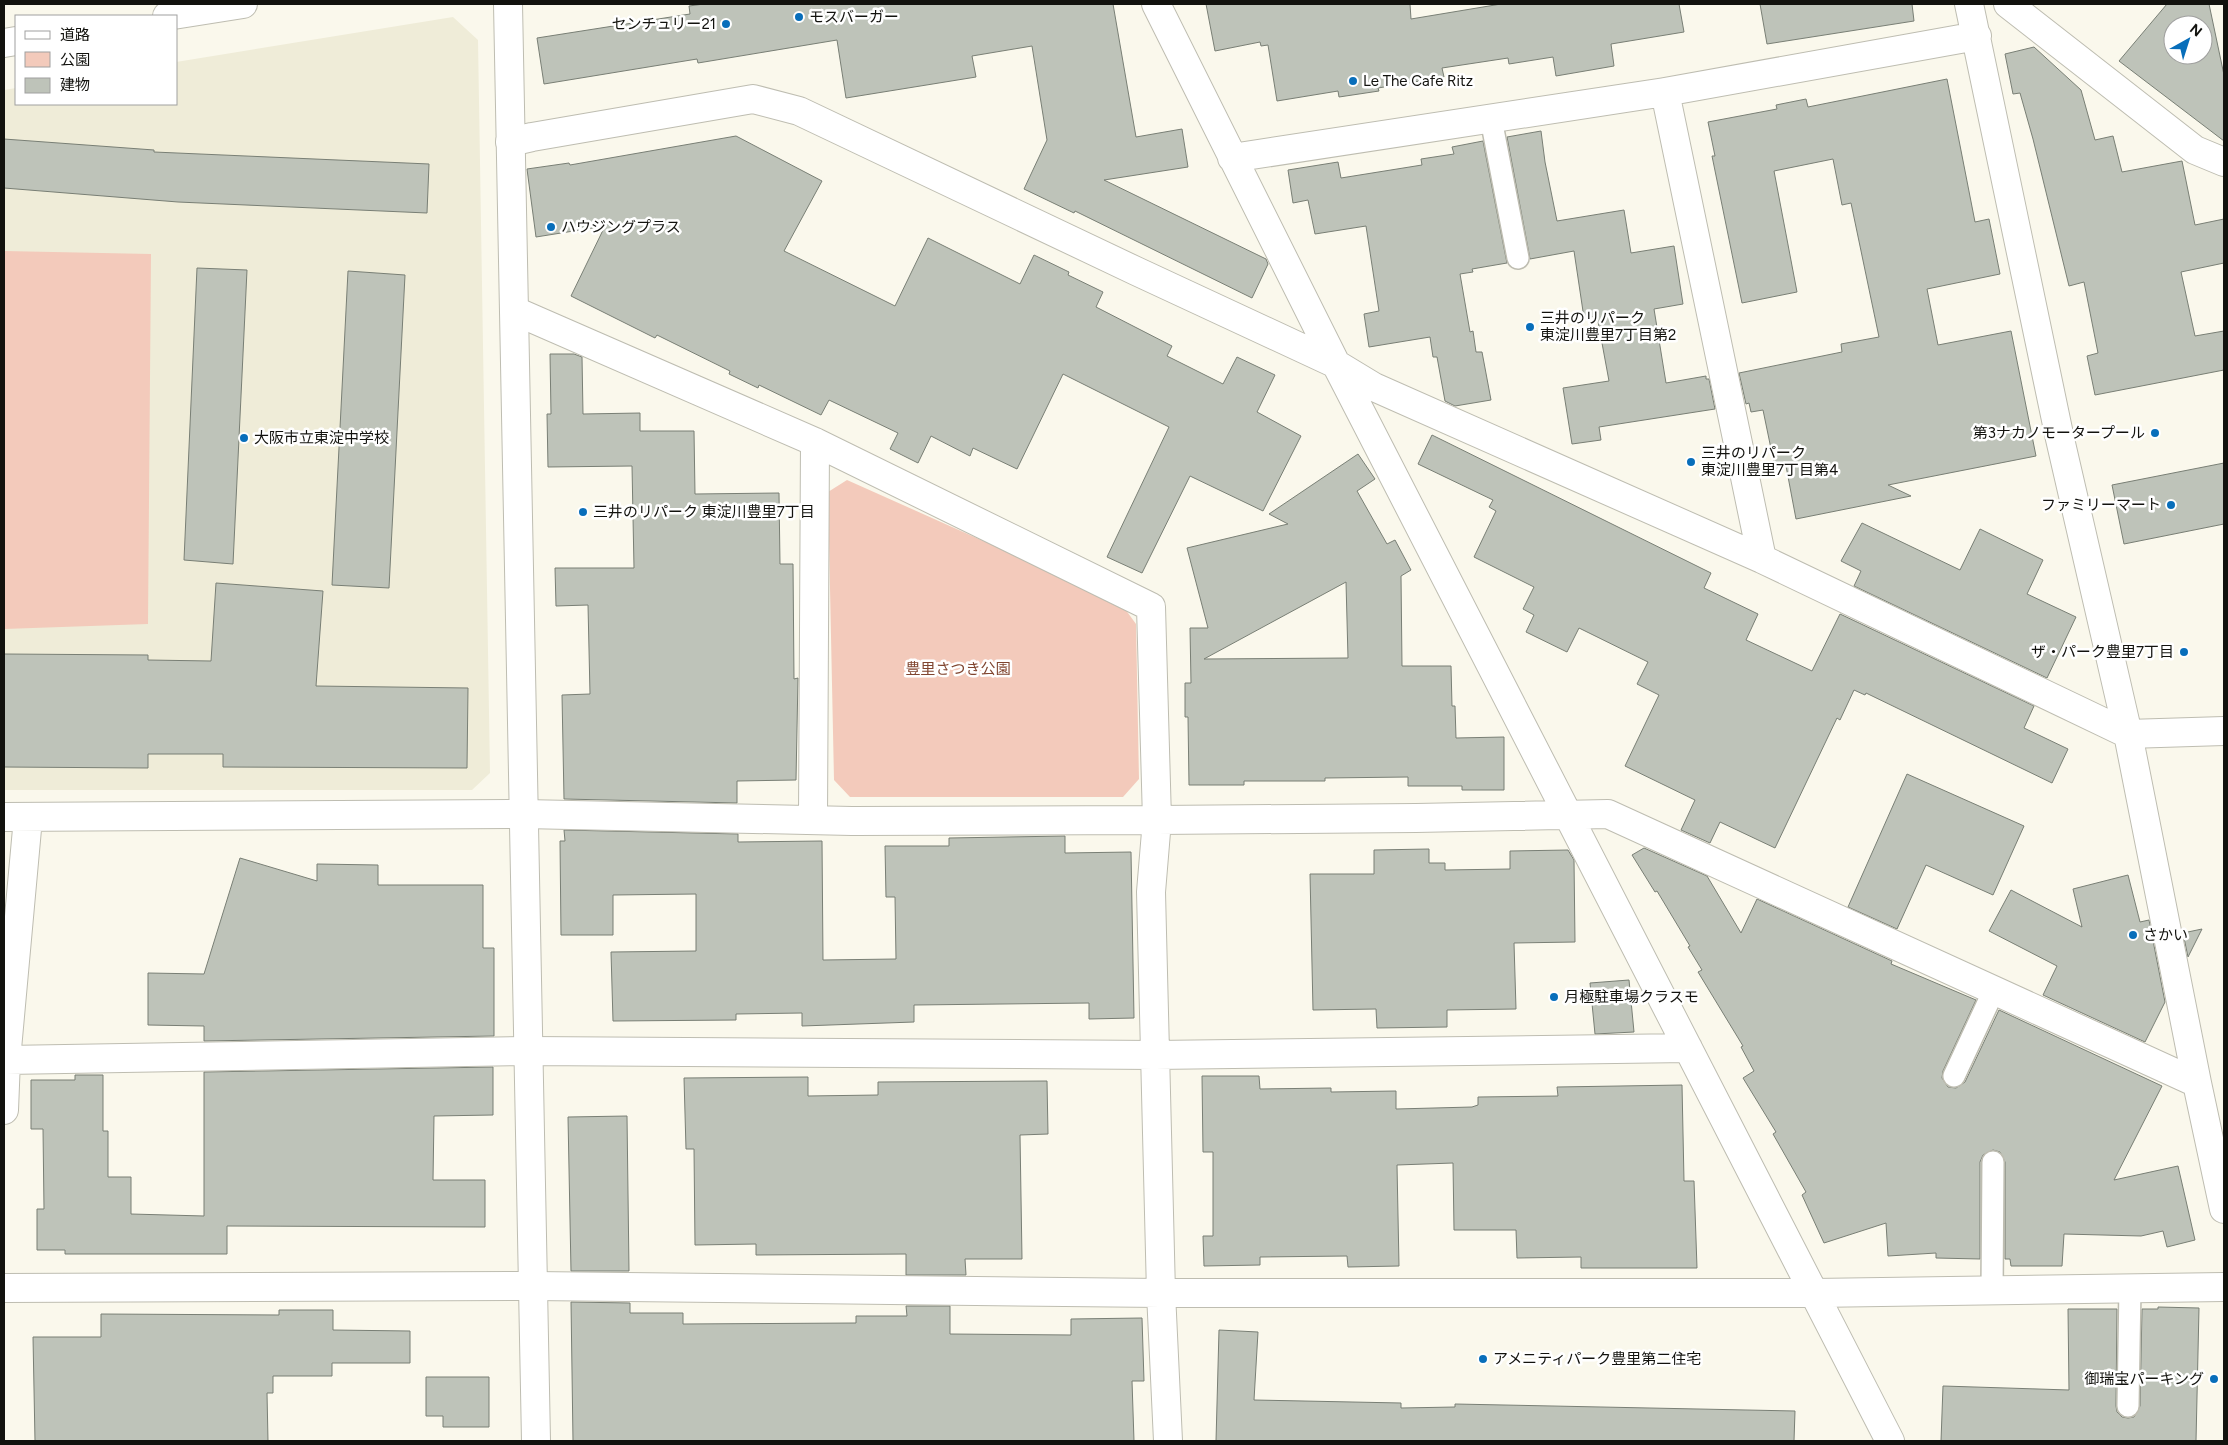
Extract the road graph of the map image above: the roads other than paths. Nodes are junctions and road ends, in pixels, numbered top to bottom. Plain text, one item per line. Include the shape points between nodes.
1 (243, 4) edge
2 (508, 4) edge
3 (1156, 4) edge
4 (1969, 4) edge
5 (2008, 4) edge
6 (173, 15) edge
7 (1977, 36) junction
8 (1665, 92) junction
9 (1491, 119) junction
10 (510, 142) junction
11 (1232, 158) junction
12 (2224, 162) edge
13 (1518, 258) dead end
14 (515, 311) junction
15 (1336, 364) junction
16 (815, 442) junction
17 (1762, 559) junction
18 (2224, 732) edge
19 (2128, 734) junction
20 (524, 814) junction
21 (1569, 815) junction
22 (16, 817) edge
23 (813, 818) junction
24 (1157, 820) junction
25 (1994, 990) junction
26 (1688, 1048) junction
27 (529, 1051) junction
28 (1155, 1056) junction
29 (6, 1060) junction
30 (1954, 1076) dead end
31 (2197, 1082) junction
32 (4, 1110) edge
33 (1993, 1162) dead end
34 (2224, 1209) edge
35 (533, 1286) junction
36 (2224, 1287) edge
37 (4, 1288) edge
38 (2130, 1288) junction
39 (1992, 1291) junction
40 (1161, 1293) junction
41 (1814, 1293) junction
42 (2128, 1406) dead end
43 (536, 1441) edge
44 (1168, 1441) edge
45 (1890, 1441) edge

1 - 6 street
2 - 10 street
3 - 11 street
4 - 7 street
5 - 12 street via 2195,150
7 - 8 street
7 - 19 street via 2060,440
8 - 9 street
8 - 17 street
9 - 11 street
9 - 13 lane
10 - 14 street
10 - 15 street via 753,99 799,111
11 - 15 street
14 - 16 street
14 - 20 street
15 - 17 street via 1374,387
15 - 21 street
16 - 23 street
16 - 24 street via 1152,606
17 - 19 street
18 - 19 street
19 - 31 street
20 - 22 street
20 - 23 street
20 - 27 street
21 - 24 street
21 - 25 street via 1608,814
21 - 26 street
22 - 29 street
23 - 24 street via 852,821
24 - 28 street via 1151,892
25 - 30 lane
25 - 31 street
26 - 28 street
26 - 41 street
27 - 28 street
27 - 29 street
27 - 35 street
28 - 40 street
29 - 32 street
31 - 34 street
33 - 39 lane
35 - 37 street
35 - 40 street
35 - 43 street
36 - 38 street
38 - 39 street
38 - 42 lane
39 - 41 street
40 - 41 street
40 - 44 street
41 - 45 street

